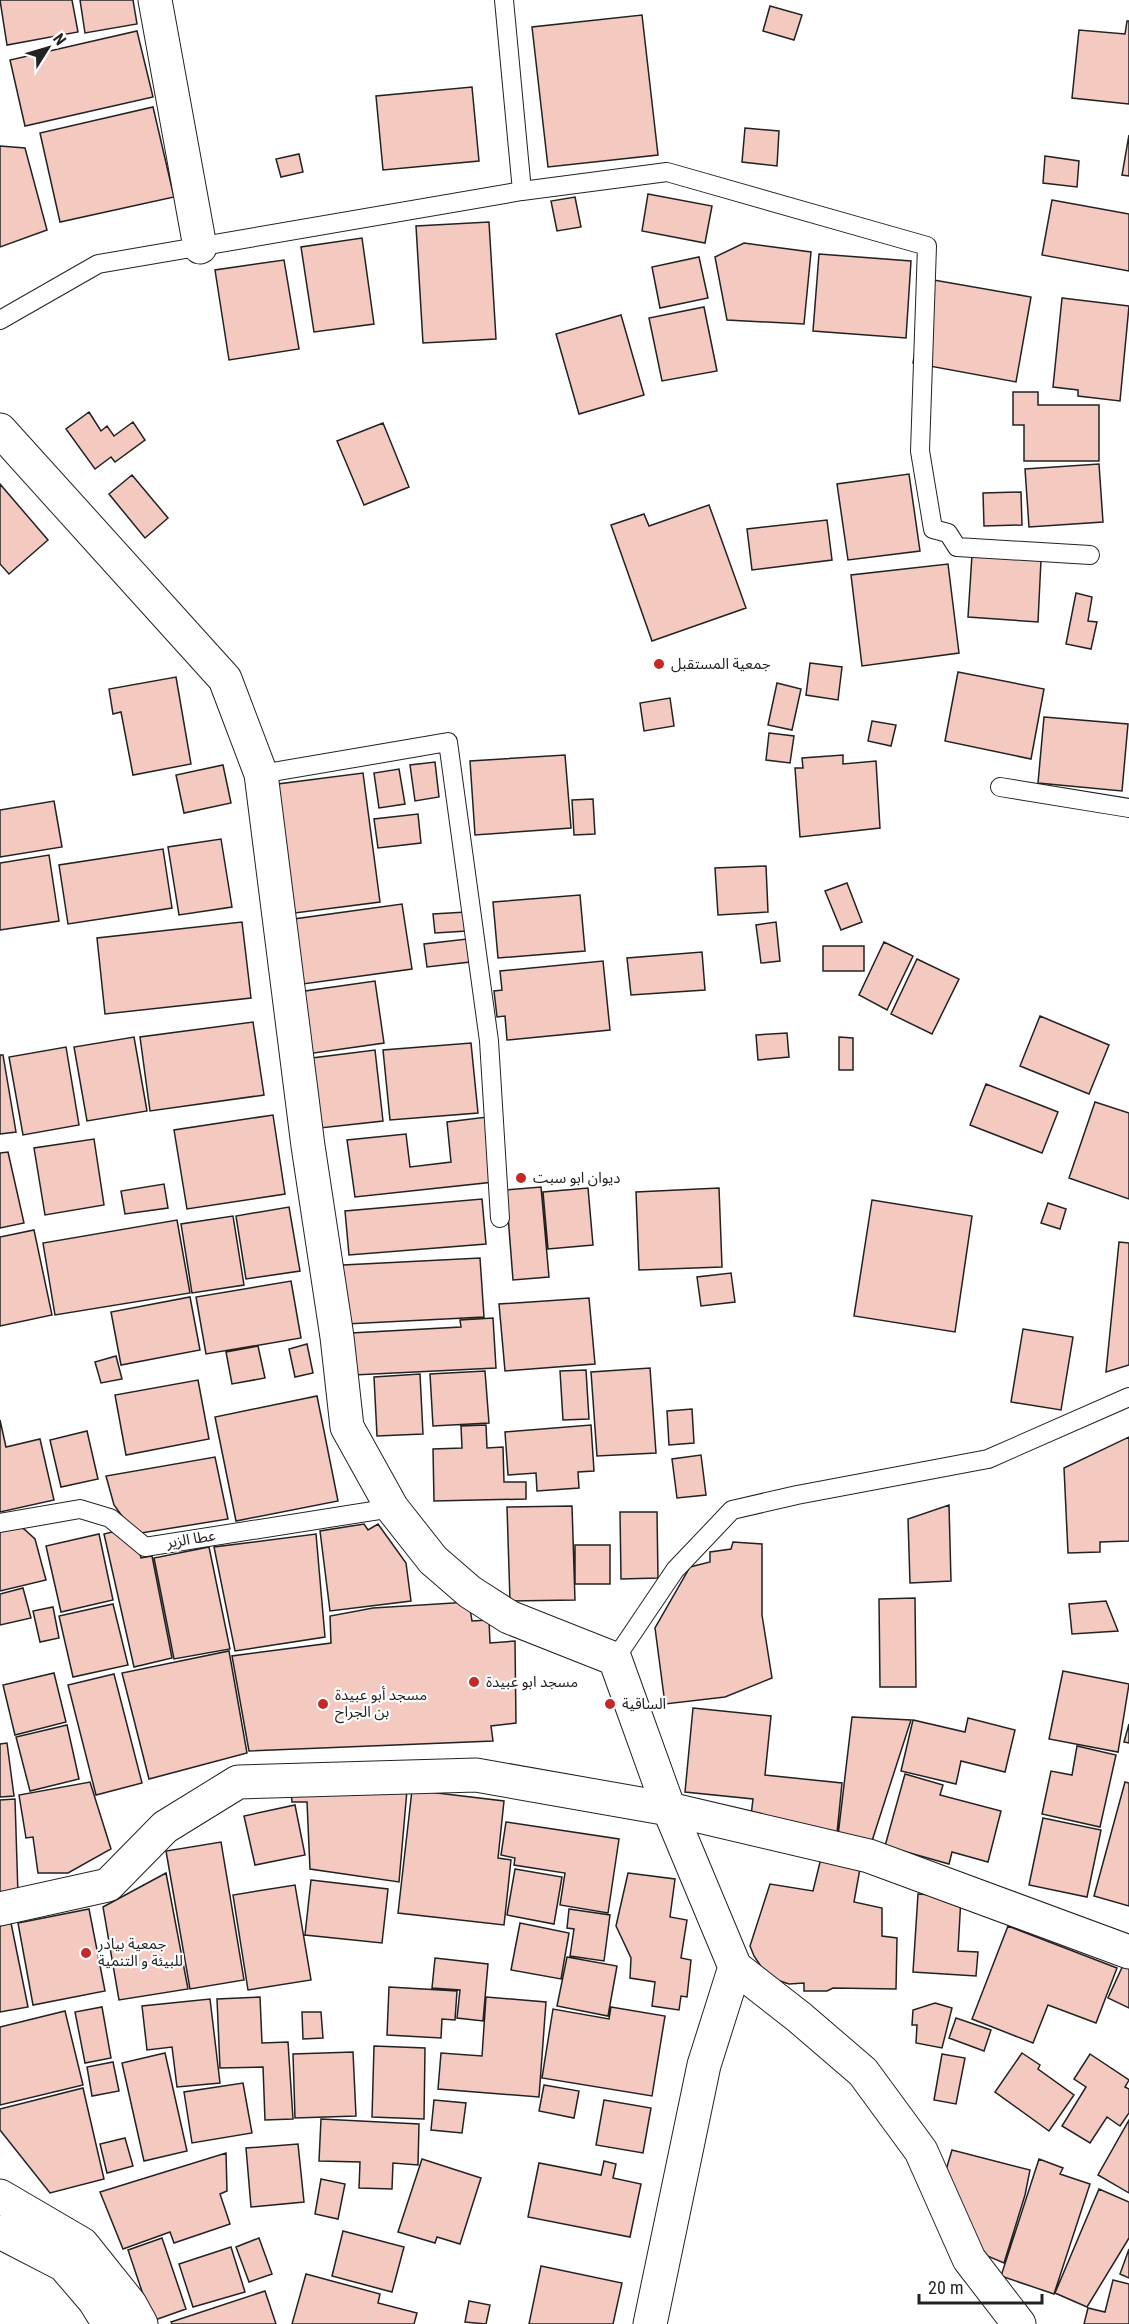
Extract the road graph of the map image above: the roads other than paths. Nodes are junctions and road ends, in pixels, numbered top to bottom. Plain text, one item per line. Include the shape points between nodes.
1 (154, 0) edge
2 (504, 0) edge
3 (522, 191) junction
4 (200, 247) junction
5 (0, 320) edge
6 (0, 430) edge
7 (1090, 555) dead end
8 (261, 774) junction
9 (1000, 787) dead end
10 (1129, 808) edge
11 (501, 1218) dead end
12 (1129, 1397) edge
13 (392, 1508) junction
14 (0, 1523) edge
15 (615, 1659) junction
16 (669, 1809) junction
17 (0, 1909) edge
18 (1129, 1952) edge
19 (735, 1967) junction
20 (0, 2196) edge
21 (0, 2232) edge
22 (109, 2324) edge
23 (141, 2324) edge
24 (650, 2324) edge
25 (1019, 2324) edge

1 - 4 street
2 - 3 lane
3 - 4 lane
3 - 7 lane via 667,172 927,246 921,451 933,529 948,534 957,548
4 - 5 lane via 98,264
6 - 8 street via 225,679
8 - 11 lane via 448,741 489,1041
8 - 13 street via 347,1427
9 - 10 lane
12 - 15 lane via 988,1459 732,1510 675,1570
13 - 14 lane, عطا الزير via 145,1547 110,1518 80,1509
13 - 15 street via 433,1560 470,1592 508,1617
15 - 16 street
16 - 17 street via 476,1775 238,1782 165,1827 108,1885
16 - 18 street via 869,1856
16 - 19 street
19 - 24 street via 704,2065
19 - 25 street via 863,2072 921,2151 969,2259
20 - 23 street via 82,2244 130,2304
21 - 22 street via 64,2265

